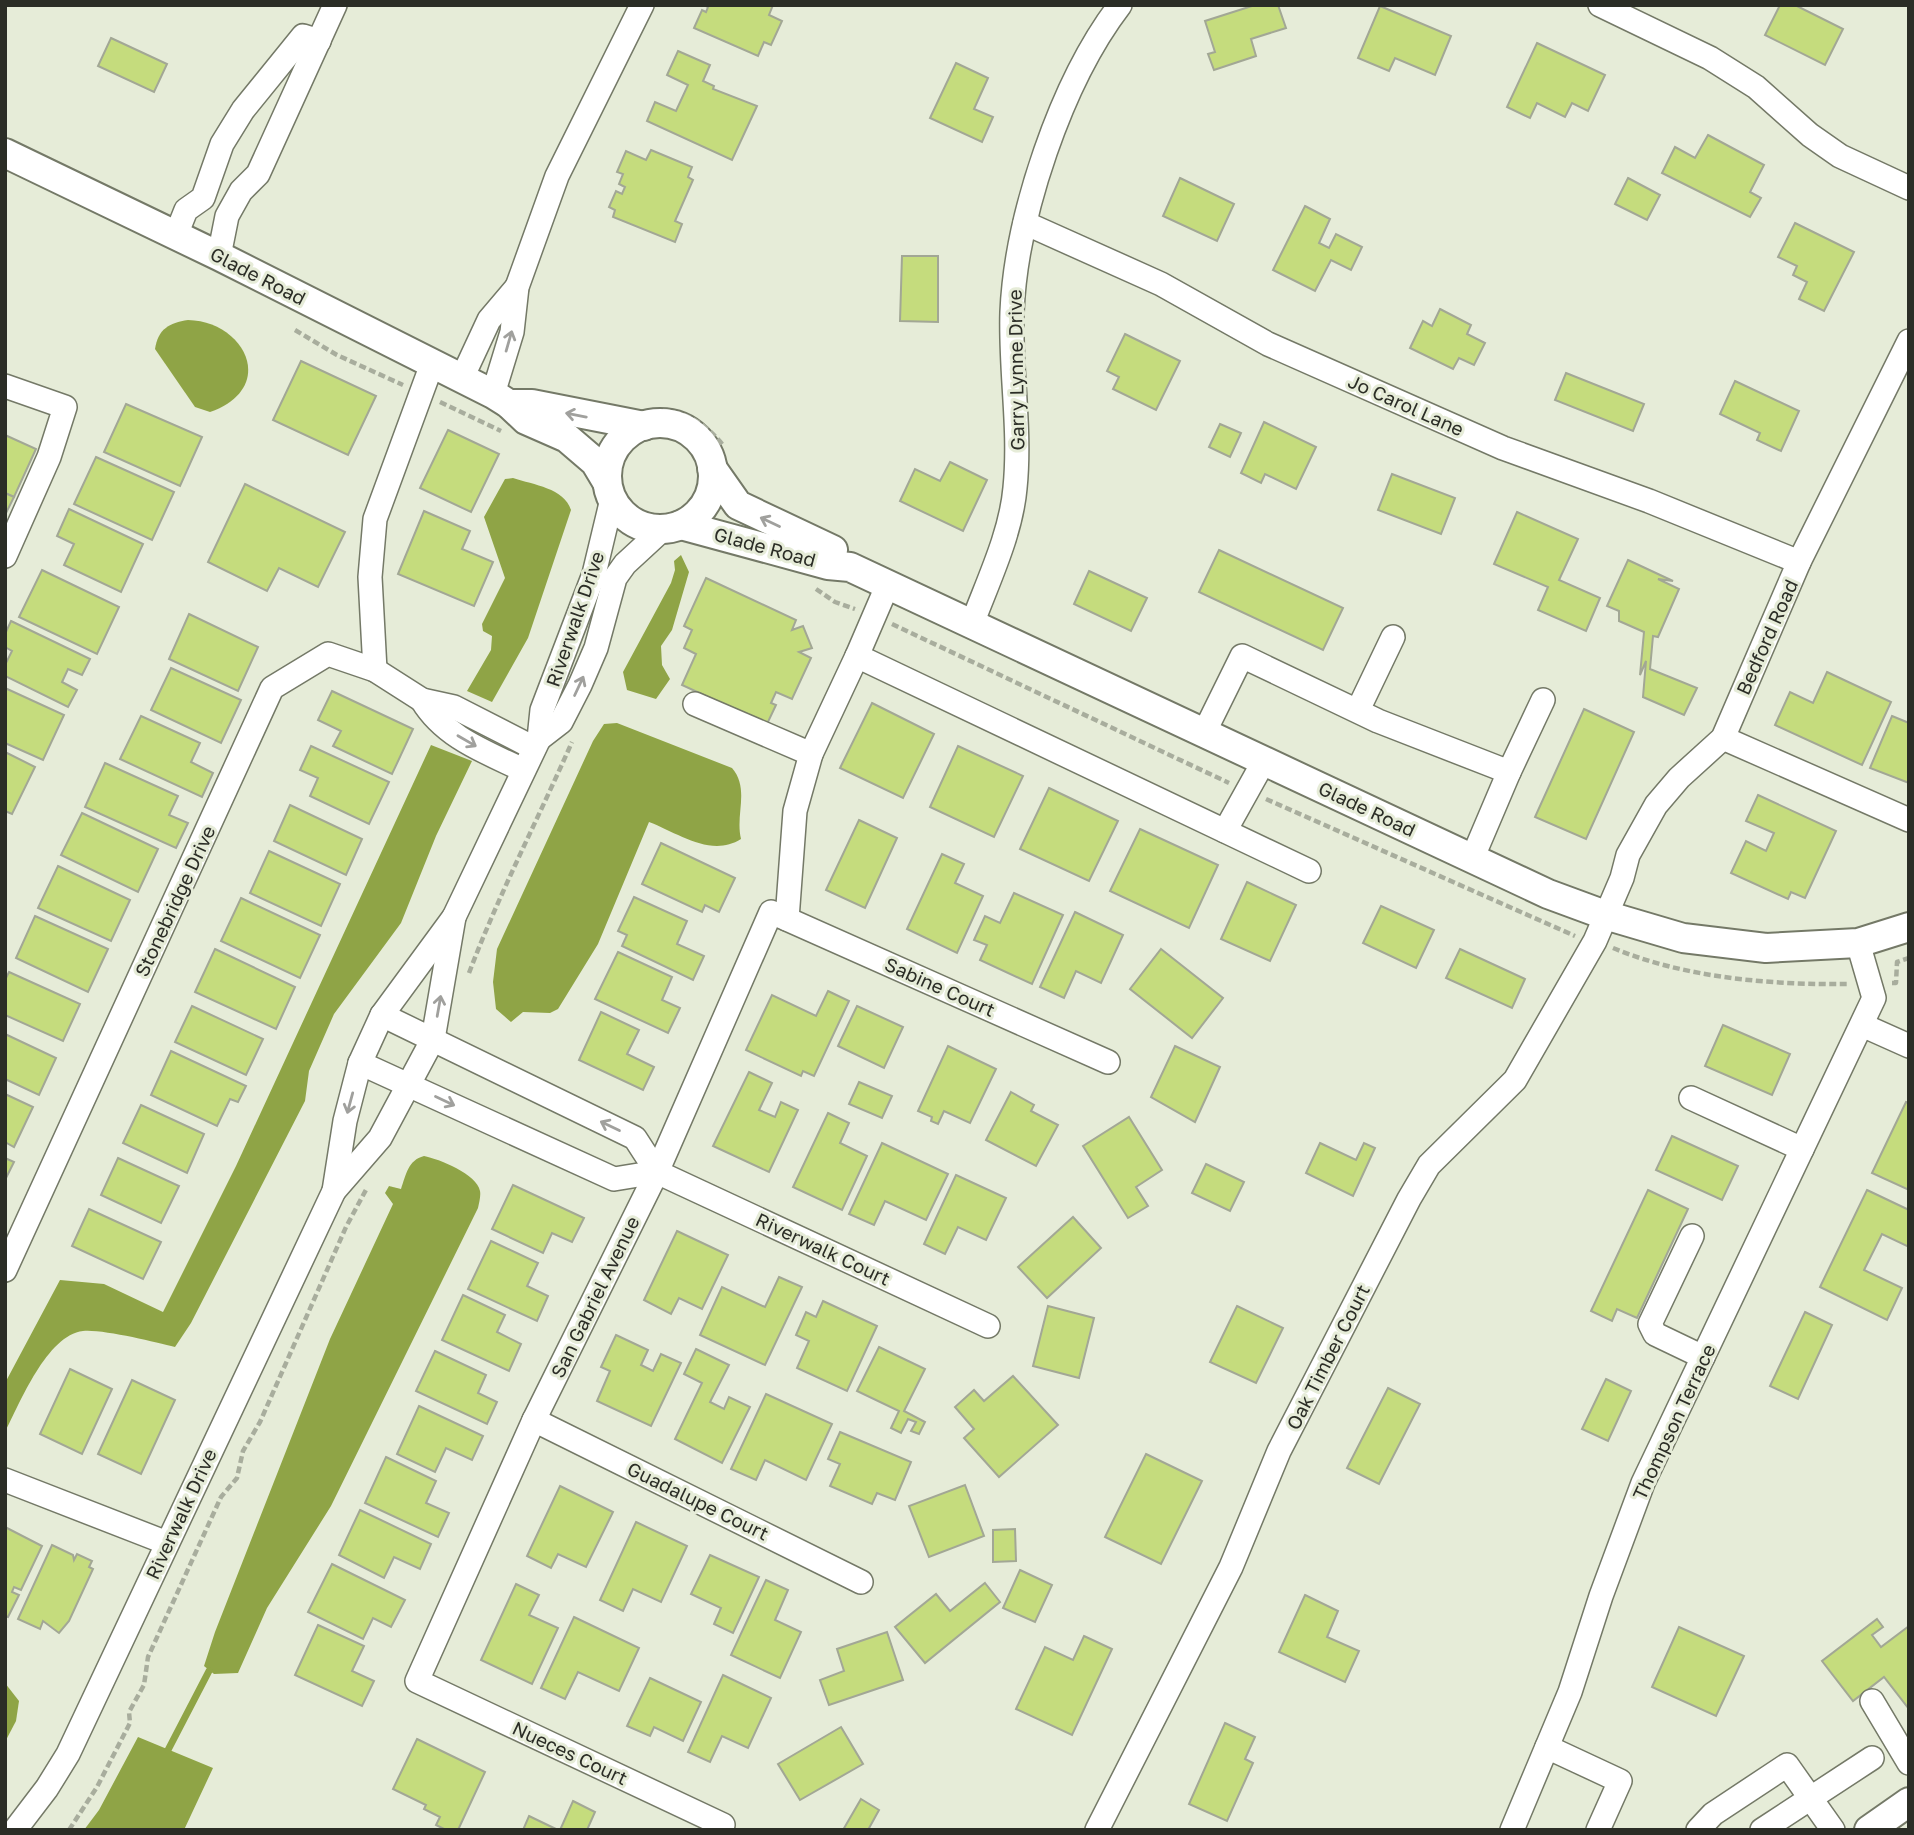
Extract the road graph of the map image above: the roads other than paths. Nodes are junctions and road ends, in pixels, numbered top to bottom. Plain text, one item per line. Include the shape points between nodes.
1 (335, 5) edge
2 (642, 5) edge
3 (1120, 5) edge
4 (1600, 5) edge
5 (319, 41) junction
6 (5, 153) edge
7 (1909, 188) edge
8 (203, 198) junction
9 (227, 216) junction
10 (1025, 223) junction
11 (176, 235) junction
12 (219, 256) junction
13 (517, 287) junction
14 (1909, 341) edge
15 (432, 364) junction
16 (462, 378) junction
17 (5, 386) edge
18 (501, 399) junction
19 (651, 418) junction
20 (720, 460) junction
21 (610, 491) junction
22 (672, 527) junction
23 (5, 556) edge
24 (1799, 562) junction
25 (850, 566) junction
26 (888, 584) junction
27 (972, 624) junction
28 (1392, 637) dead end
29 (857, 656) junction
30 (374, 670) junction
31 (422, 700) junction
32 (1543, 700) dead end
33 (695, 704) dead end
34 (1358, 710) junction
35 (1204, 733) junction
36 (1723, 738) junction
37 (537, 743) junction
38 (811, 754) junction
39 (1264, 761) junction
40 (523, 770) junction
41 (1509, 772) junction
42 (1909, 820) edge
43 (1225, 831) junction
44 (1472, 859) junction
45 (1309, 871) dead end
46 (779, 915) junction
47 (1605, 915) junction
48 (454, 917) junction
49 (1909, 927) edge
50 (1858, 943) junction
51 (382, 1015) junction
52 (1862, 1025) junction
53 (433, 1039) junction
54 (1909, 1046) edge
55 (1108, 1062) dead end
56 (360, 1063) junction
57 (411, 1085) junction
58 (1691, 1098) dead end
59 (1802, 1149) junction
60 (657, 1172) junction
61 (334, 1191) junction
62 (1692, 1236) dead end
63 (5, 1270) edge
64 (989, 1326) dead end
65 (1703, 1357) junction
66 (534, 1420) junction
67 (5, 1480) edge
68 (167, 1543) junction
69 (861, 1582) dead end
70 (417, 1681) joint
71 (1872, 1700) dead end
72 (1547, 1747) junction
73 (1872, 1758) dead end
74 (1909, 1763) edge
75 (1811, 1798) junction
76 (1909, 1802) edge
77 (723, 1825) dead end
78 (15, 1830) edge
79 (1097, 1830) edge
80 (1513, 1830) edge
81 (1598, 1830) edge
82 (1698, 1830) edge
83 (1762, 1830) edge
84 (1833, 1830) edge
85 (1870, 1830) edge

1 - 5 street
2 - 13 street via 557,176
3 - 10 street, Garry Lynne Drive via 1087,59 1053,133
4 - 7 street via 1710,58 1756,87 1840,156
5 - 8 street via 303,36 243,110 222,144
5 - 9 street via 258,174 241,191
6 - 11 main road, Glade Road
8 - 9 street
8 - 11 street via 186,210
9 - 12 street
10 - 24 street, Jo Carol Lane via 1161,284 1268,344 1503,448 1649,500
10 - 27 street, Garry Lynne Drive via 1015,265 1012,316 1018,423 1015,490 1004,538
11 - 12 main road, Glade Road
12 - 15 main road, Glade Road
13 - 16 street via 489,320
18 -> 13 street
14 - 24 street, Bedford Road
15 - 16 main road, Glade Road
15 - 30 street via 375,519 370,577
16 - 18 main road, Glade Road
17 - 23 street via 65,407 27,511
19 -> 18 main road, Glade Road
18 - 21 main road, Glade Road via 526,420 567,438 596,462
19 - 20 main road, Glade Road via 687,430
19 - 21 main road via 619,442 610,457
20 - 22 main road, Glade Road via 702,510
25 -> 20 main road, Glade Road via 835,551 738,505
21 - 22 main road, Glade Road via 626,518 641,526
21 - 37 street, Riverwalk Drive via 594,574 542,710
22 - 25 main road, Glade Road via 828,565
37 -> 22 street, Riverwalk Drive via 561,722 580,685 596,648 615,578 625,564
24 - 36 street, Bedford Road
25 - 26 main road, Glade Road
26 - 27 main road, Glade Road
26 - 29 street, San Gabriel Avenue
27 - 35 main road, Glade Road
28 - 34 street
29 - 38 street, San Gabriel Avenue
29 - 43 street
30 - 31 street, Stonebridge Drive
30 - 63 street, Stonebridge Drive via 328,654 272,688
31 - 37 street, Stonebridge Drive via 454,706
31 -> 40 street, Stonebridge Drive via 432,718 464,741
32 - 41 street
33 - 38 street
34 - 35 street via 1242,656
34 - 41 street
35 - 39 main road, Glade Road
36 - 42 street
36 - 47 street, Bedford Road via 1657,805 1628,855
37 - 40 street, Riverwalk Drive
38 - 46 street, San Gabriel Avenue via 795,811
39 - 43 street
39 - 44 main road, Glade Road
40 - 48 street, Riverwalk Drive
41 - 44 street
43 - 45 street
44 - 47 main road, Glade Road
46 - 55 street, Sabine Court
46 - 60 street, San Gabriel Avenue
47 - 50 main road, Glade Road via 1683,938 1766,948
47 - 79 street, Oak Timber Court via 1585,959 1514,1080 1429,1165 1409,1199 1279,1451 1231,1567
48 - 51 street, Riverwalk Drive
53 -> 48 street, Riverwalk Drive
49 - 50 main road, Glade Road
50 - 52 street, Thompson Terrace via 1874,998
51 - 53 street
51 - 56 street, Riverwalk Drive
52 - 54 street
52 - 59 street, Thompson Terrace
53 - 57 street, Riverwalk Drive
60 -> 53 street via 635,1138
56 - 57 street
56 -> 61 street, Riverwalk Drive
57 -> 60 street via 614,1179
57 - 61 street, Riverwalk Drive via 380,1138
58 - 59 street
59 - 65 street, Thompson Terrace
60 - 64 street, Riverwalk Court
60 - 66 street, San Gabriel Avenue
61 - 68 street, Riverwalk Drive
62 - 65 street via 1650,1324 1655,1334
65 - 72 street, Thompson Terrace via 1643,1483
66 - 69 street, Guadalupe Court
66 - 70 street, San Gabriel Avenue
67 - 68 street
68 - 78 street, Riverwalk Drive via 68,1754
70 - 77 street, Nueces Court
71 - 74 street
72 - 80 street, Thompson Terrace
72 - 81 street via 1620,1781
73 - 75 street
75 - 82 street via 1787,1765 1713,1814
75 - 83 street
75 - 84 street
76 - 85 main road

